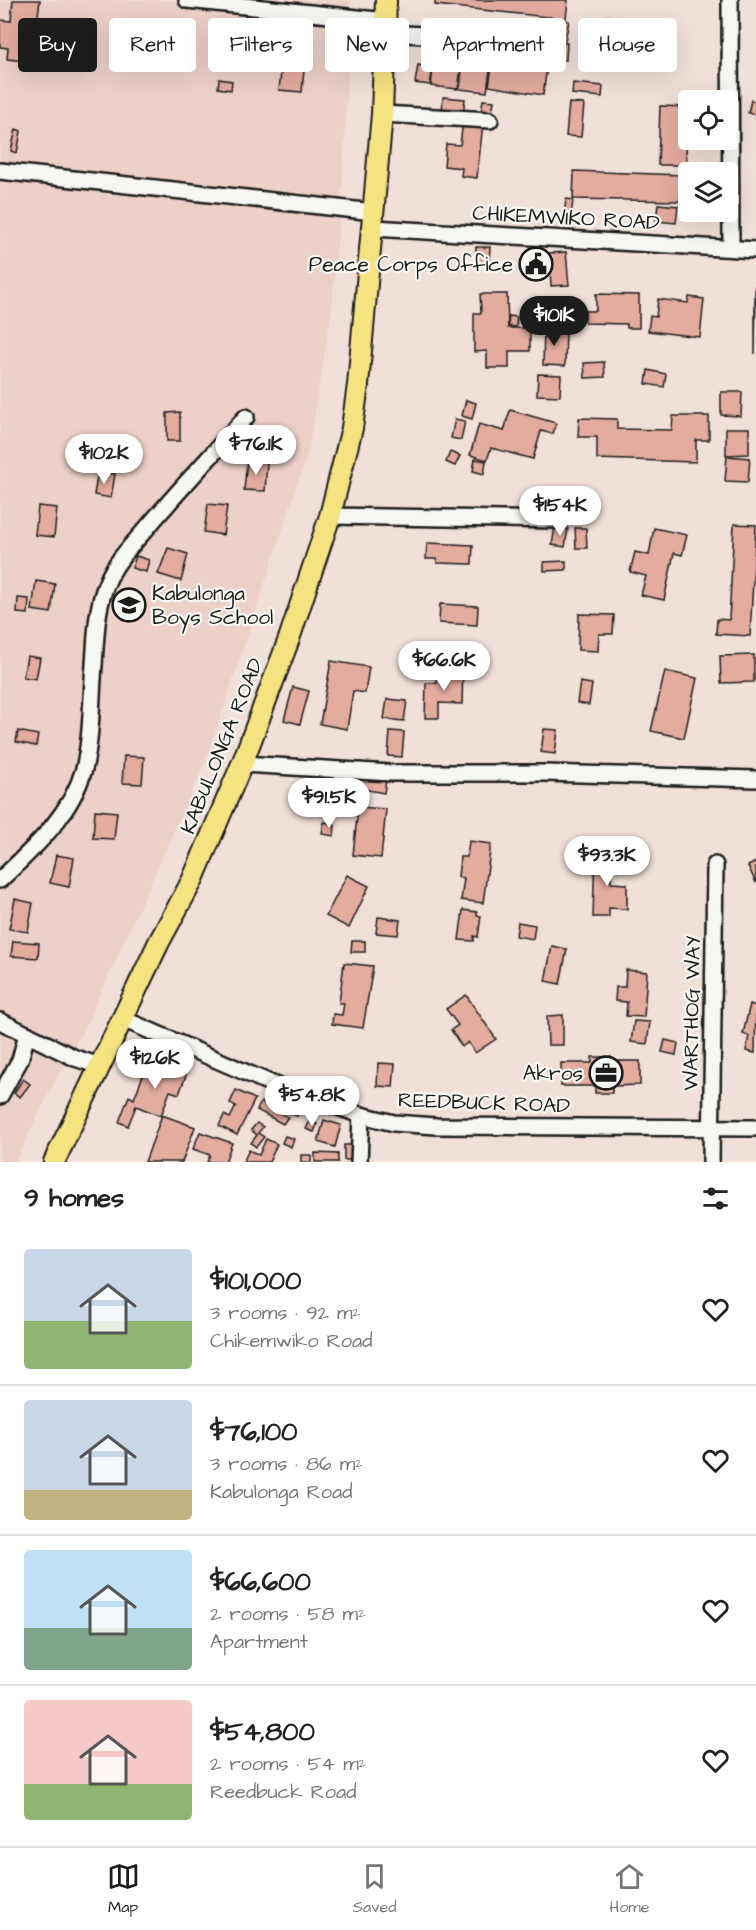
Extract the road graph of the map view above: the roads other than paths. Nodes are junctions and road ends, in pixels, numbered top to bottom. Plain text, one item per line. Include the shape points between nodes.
1 (187, 0) edge
2 (386, 0) edge
3 (730, 0) edge
4 (386, 18) edge
5 (325, 19) edge
6 (384, 72) edge
7 (382, 114) junction
8 (490, 120) dead end
9 (0, 171) edge
10 (374, 220) junction
11 (730, 248) junction
12 (756, 250) edge
13 (246, 417) dead end
14 (330, 516) junction
15 (560, 520) dead end
16 (242, 764) junction
17 (756, 779) edge
18 (715, 866) dead end
19 (0, 880) edge
20 (1, 1019) edge
21 (123, 1019) junction
22 (27, 1034) junction
23 (100, 1066) junction
24 (0, 1096) edge
25 (361, 1115) junction
26 (711, 1127) junction
27 (756, 1128) edge
28 (54, 1162) edge
29 (359, 1162) edge
30 (711, 1162) edge

1 - 5 street
2 - 4 main road, KABULONGA ROAD
3 - 11 street
6 - 7 main road, KABULONGA ROAD
7 - 8 street
7 - 10 main road, KABULONGA ROAD
9 - 10 street, CHIKEMWIKO ROAD
10 - 11 street, CHIKEMWIKO ROAD
10 - 14 main road, KABULONGA ROAD via 352,428
11 - 12 street, CHIKEMWIKO ROAD
13 - 19 street via 161,510 109,578 97,618 88,742 77,789 34,849
14 - 15 street
14 - 16 main road, KABULONGA ROAD
16 - 17 street via 391,773
16 - 21 main road, KABULONGA ROAD via 192,881
18 - 26 street, WARTHOG WAY
20 - 22 street
21 - 23 main road, KABULONGA ROAD
21 - 25 street, REEDBUCK ROAD via 270,1083
22 - 23 street
22 - 24 street via 20,1060
23 - 28 main road, KABULONGA ROAD
25 - 26 street, REEDBUCK ROAD via 394,1123 436,1126
25 - 29 street
26 - 27 street, REEDBUCK ROAD
26 - 30 street, WARTHOG WAY

